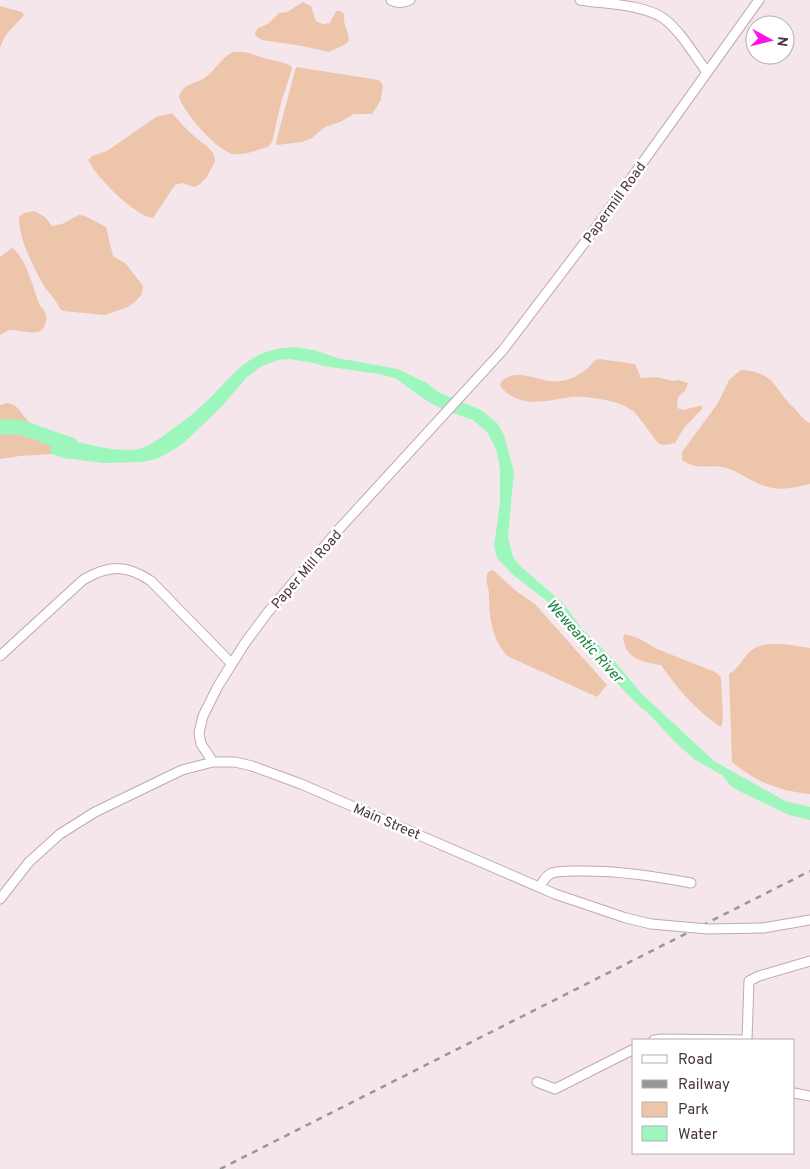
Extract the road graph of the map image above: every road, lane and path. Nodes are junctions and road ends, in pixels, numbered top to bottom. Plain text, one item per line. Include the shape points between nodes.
1 (391, 0) edge
2 (410, 0) edge
3 (580, 0) edge
4 (759, 0) edge
5 (707, 72) junction
6 (460, 397) joint
7 (0, 656) edge
8 (232, 664) junction
9 (213, 762) junction
10 (691, 883) dead end
11 (539, 887) junction
12 (0, 899) edge
13 (810, 920) edge
14 (810, 961) edge
15 (747, 1039) edge
16 (632, 1050) edge
17 (537, 1082) dead end
18 (795, 1093) edge
19 (810, 1096) edge

1 - 2 street via 396,3
3 - 5 street via 639,9 664,18
4 - 5 street, Papermill Road
5 - 6 street, Papermill Road via 530,315
6 - 8 street, Paper Mill Road via 268,612
7 - 8 street via 82,580 96,572 117,568 128,569 151,581
8 - 9 street, Paper Mill Road via 203,716 199,734 201,744
9 - 11 street, Main Street via 252,766 301,784
9 - 12 street, Main Street via 182,770 95,812 60,834 29,862
10 - 11 street via 632,873 562,871 544,878
11 - 13 street, Main Street, bridge via 626,918 672,927 716,930 763,928
14 - 15 street via 749,981
16 - 17 street via 556,1089
18 - 19 street

